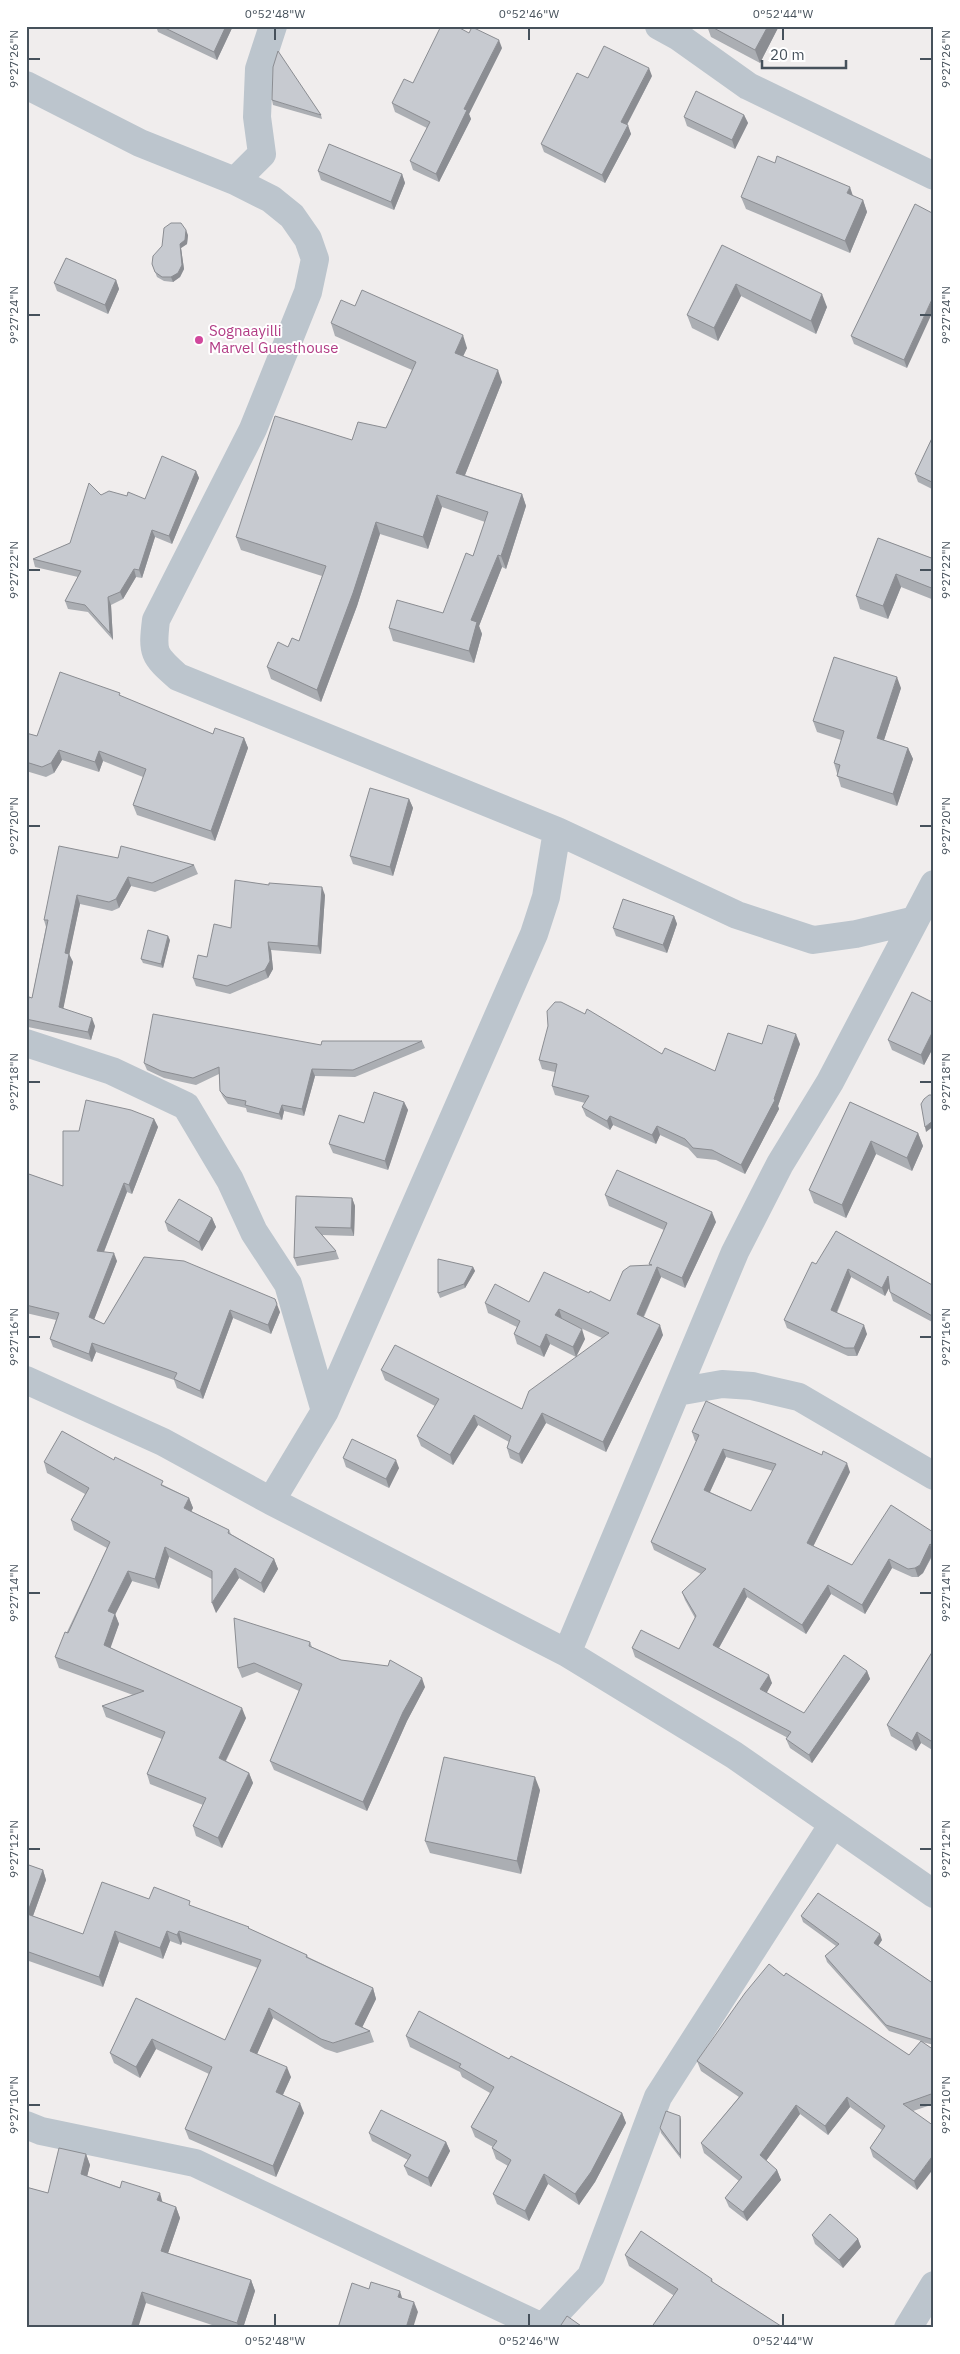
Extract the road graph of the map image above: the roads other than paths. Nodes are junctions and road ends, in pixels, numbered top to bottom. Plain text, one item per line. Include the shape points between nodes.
1 (273, 26) edge
2 (659, 26) edge
3 (26, 85) edge
4 (934, 176) edge
5 (235, 181) junction
6 (557, 831) junction
7 (934, 884) edge
8 (915, 920) junction
9 (26, 1043) edge
10 (26, 1380) edge
11 (677, 1392) junction
12 (325, 1411) junction
13 (934, 1476) edge
14 (271, 1501) junction
15 (567, 1653) junction
16 (834, 1824) junction
17 (934, 1894) edge
18 (26, 2126) edge
19 (934, 2285) edge
20 (542, 2328) edge
21 (908, 2328) edge

1 - 5 street via 260,69 257,117 262,154
2 - 4 street via 748,86
3 - 5 street via 140,143
5 - 6 street via 271,199 292,216 308,239 315,259 308,292 254,429 156,620 153,645 159,660 178,677
6 - 8 street via 738,915 813,940
6 - 12 street via 546,897 534,934
7 - 8 street
8 - 11 street via 735,1252
9 - 12 street via 112,1071 186,1106 230,1180 254,1232 288,1284
10 - 14 street via 164,1442
11 - 13 street via 722,1384 752,1386 799,1397
11 - 15 street
12 - 14 street
14 - 15 street
15 - 16 street via 734,1755
16 - 17 street
16 - 20 street via 658,2097 591,2276
18 - 20 street via 196,2164
19 - 21 street

